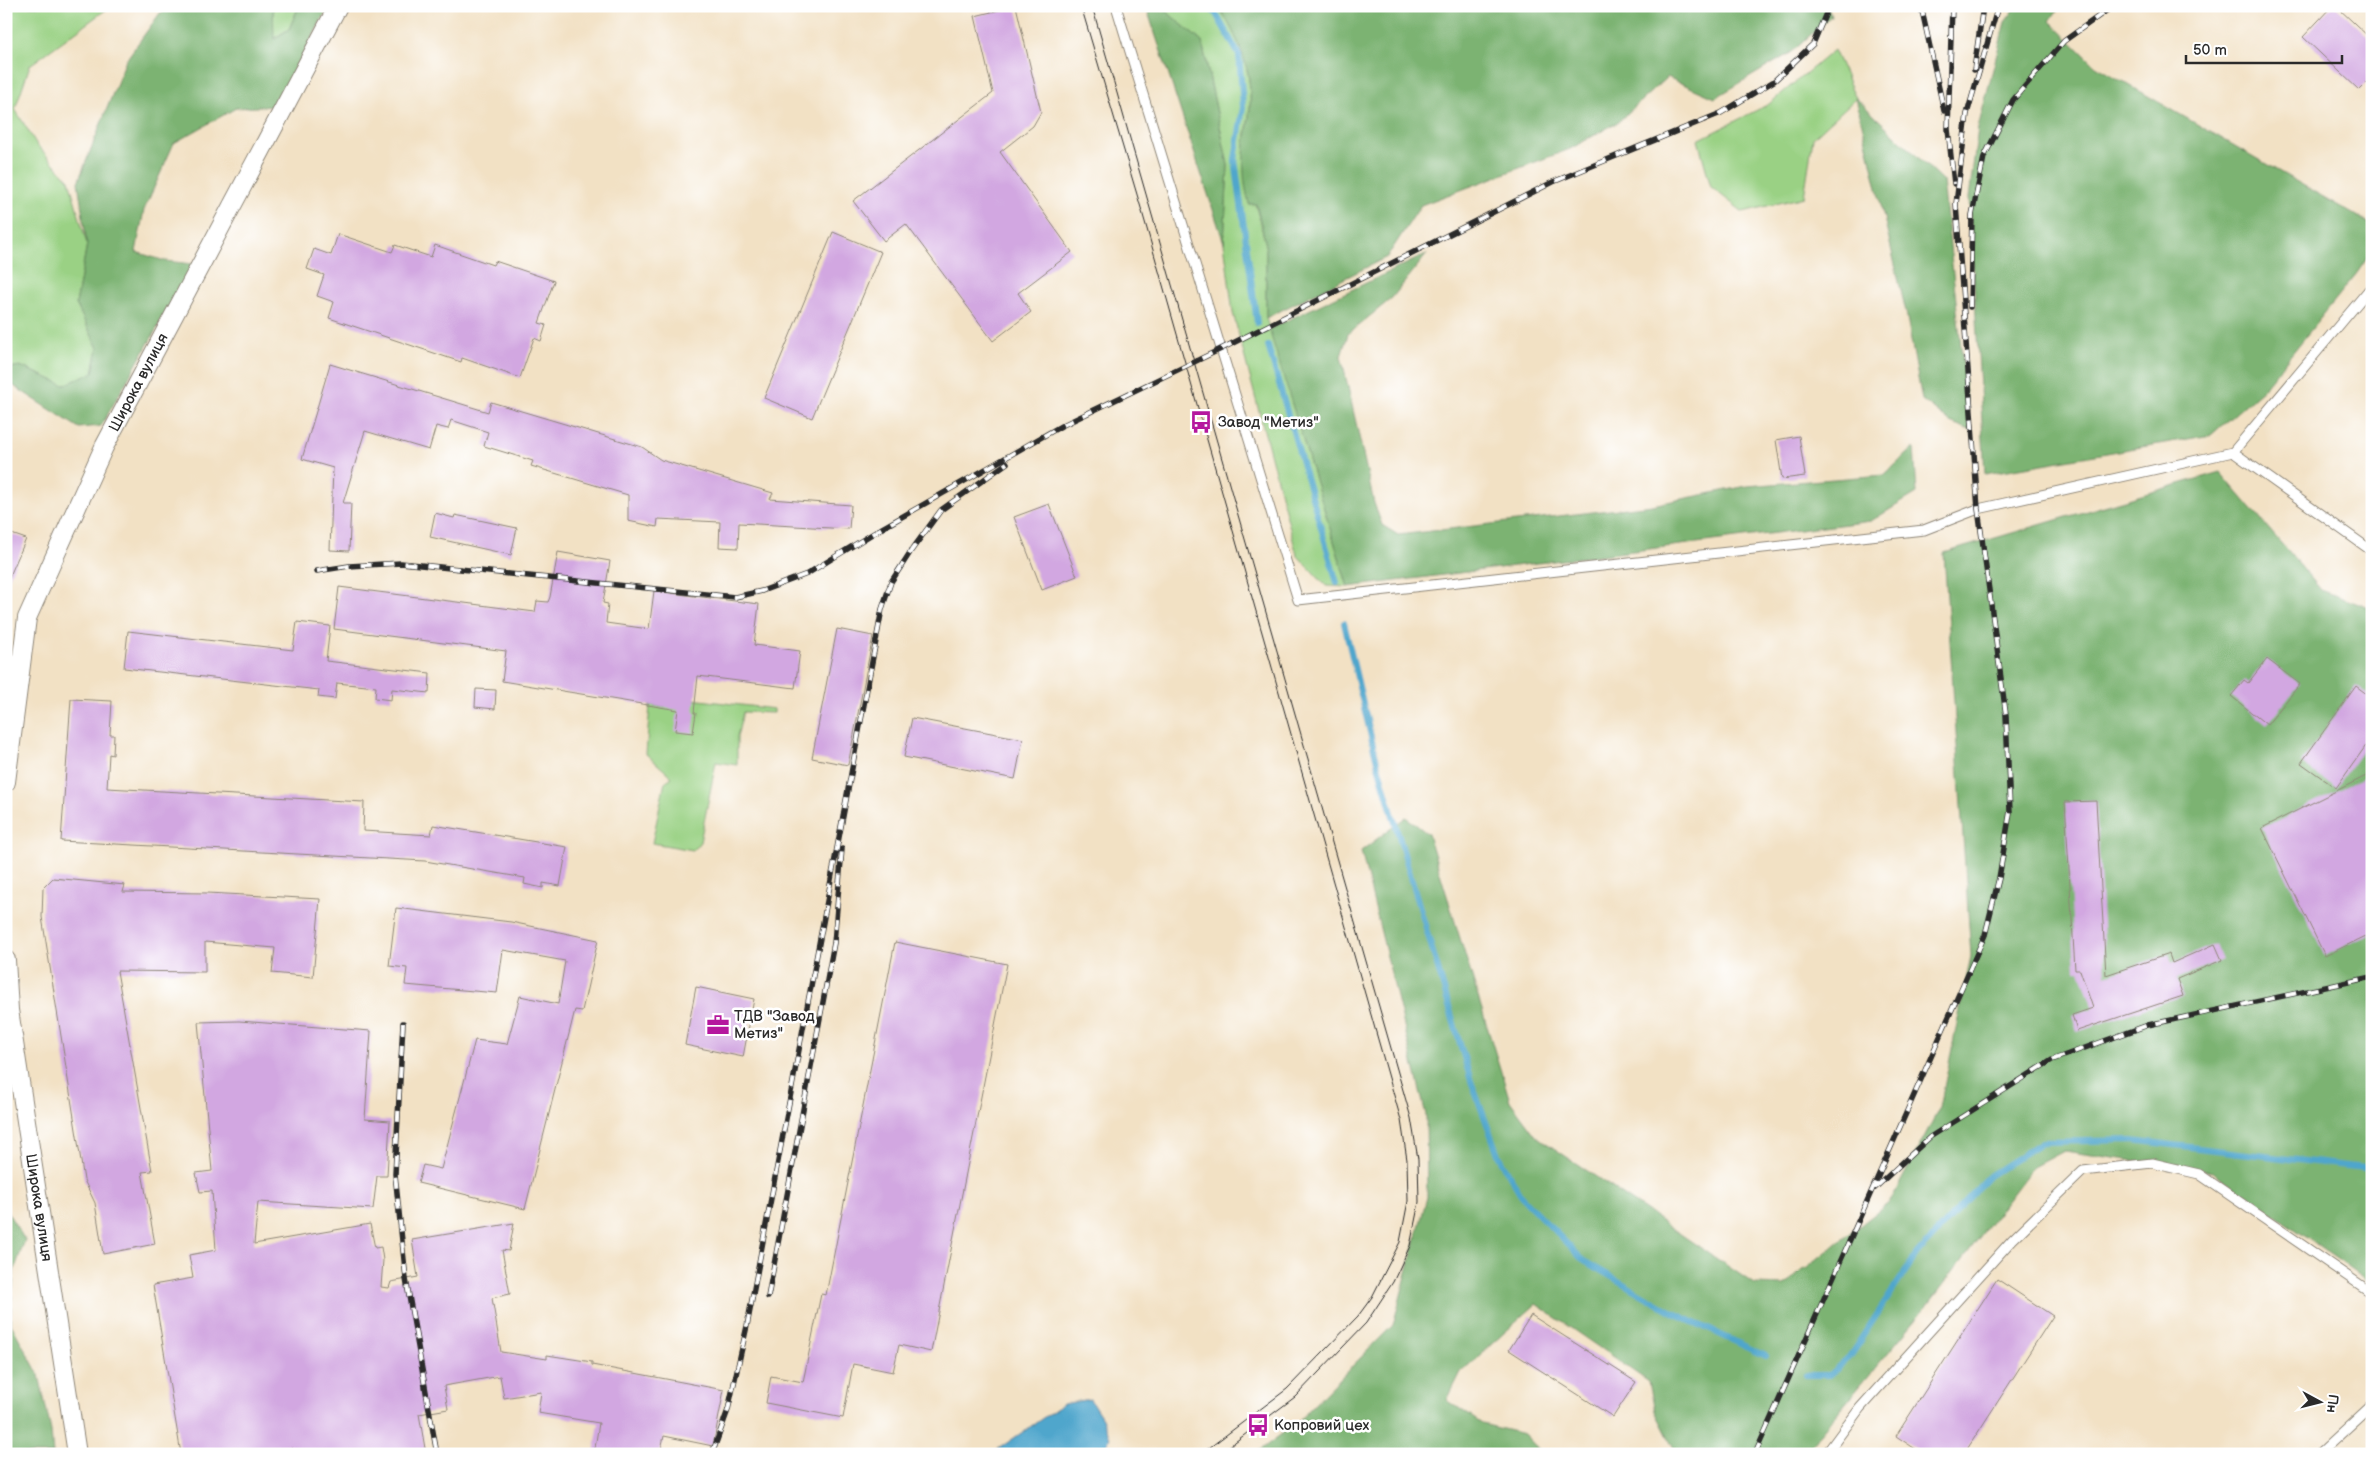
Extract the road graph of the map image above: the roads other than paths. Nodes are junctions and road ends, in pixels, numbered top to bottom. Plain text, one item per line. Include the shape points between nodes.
1 (338, 6) edge
2 (1116, 6) edge
3 (2372, 286) edge
4 (2233, 452) junction
5 (2372, 551) edge
6 (6, 782) edge
7 (6, 960) edge
8 (2372, 1293) edge
9 (2372, 1405) edge
10 (77, 1454) edge
11 (1826, 1454) edge
12 (2319, 1454) edge

1 - 6 street, Широка вулиця via 104,447 28,618
2 - 4 lane via 1298,600 1924,530 1978,509
3 - 4 lane
4 - 5 lane
7 - 10 street, Широка вулиця via 9,1010
8 - 11 lane via 2198,1174 2152,1163 2083,1171 2012,1240 1860,1408
9 - 12 lane

